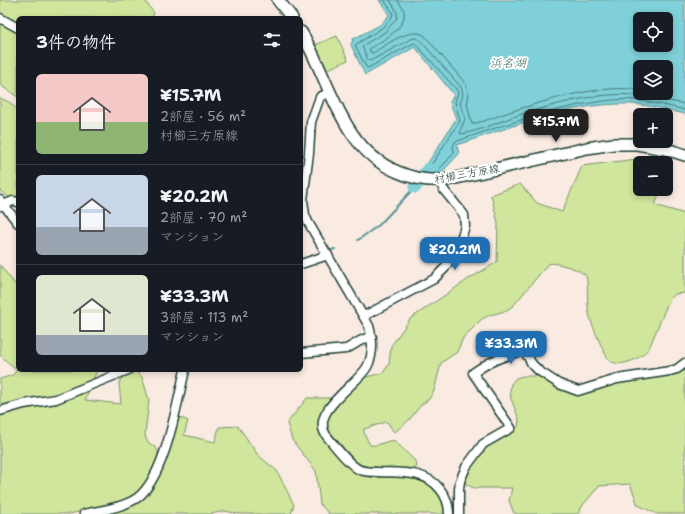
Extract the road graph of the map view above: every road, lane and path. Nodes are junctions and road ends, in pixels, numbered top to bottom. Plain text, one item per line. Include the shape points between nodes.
1 (278, 0) edge
2 (290, 16) edge
3 (0, 18) edge
4 (16, 27) edge
5 (303, 36) edge
6 (330, 92) junction
7 (685, 155) edge
8 (441, 181) junction
9 (303, 198) edge
10 (16, 202) edge
11 (1, 204) edge
12 (303, 210) edge
13 (16, 220) edge
14 (328, 255) junction
15 (303, 263) edge
16 (364, 316) junction
17 (372, 337) junction
18 (303, 353) edge
19 (685, 363) edge
20 (123, 372) edge
21 (184, 372) edge
22 (0, 410) edge
23 (84, 514) edge
24 (449, 514) edge
25 (459, 514) edge

1 - 2 main road
3 - 4 street
5 - 6 main road, 村櫛三方原線
6 - 8 main road, 村櫛三方原線 via 346,123 364,149 385,166 420,179
6 - 9 street via 320,97 311,122
7 - 8 main road, 村櫛三方原線 via 637,144 612,144
8 - 16 street via 443,189 464,215 465,226 445,268 434,279
10 - 11 street
11 - 13 street
12 - 14 street
14 - 15 street
14 - 16 street
16 - 17 street
17 - 18 street via 346,349
17 - 24 street via 372,351 367,367 326,413 323,421 325,433 352,464 361,470 417,474 431,480 445,497
19 - 25 street via 670,371 617,379 578,391 559,384 539,372 524,350 485,364 473,373 511,428 483,444 466,467 460,481
20 - 22 street via 56,399
21 - 23 street via 164,451 150,484 137,498 129,502

